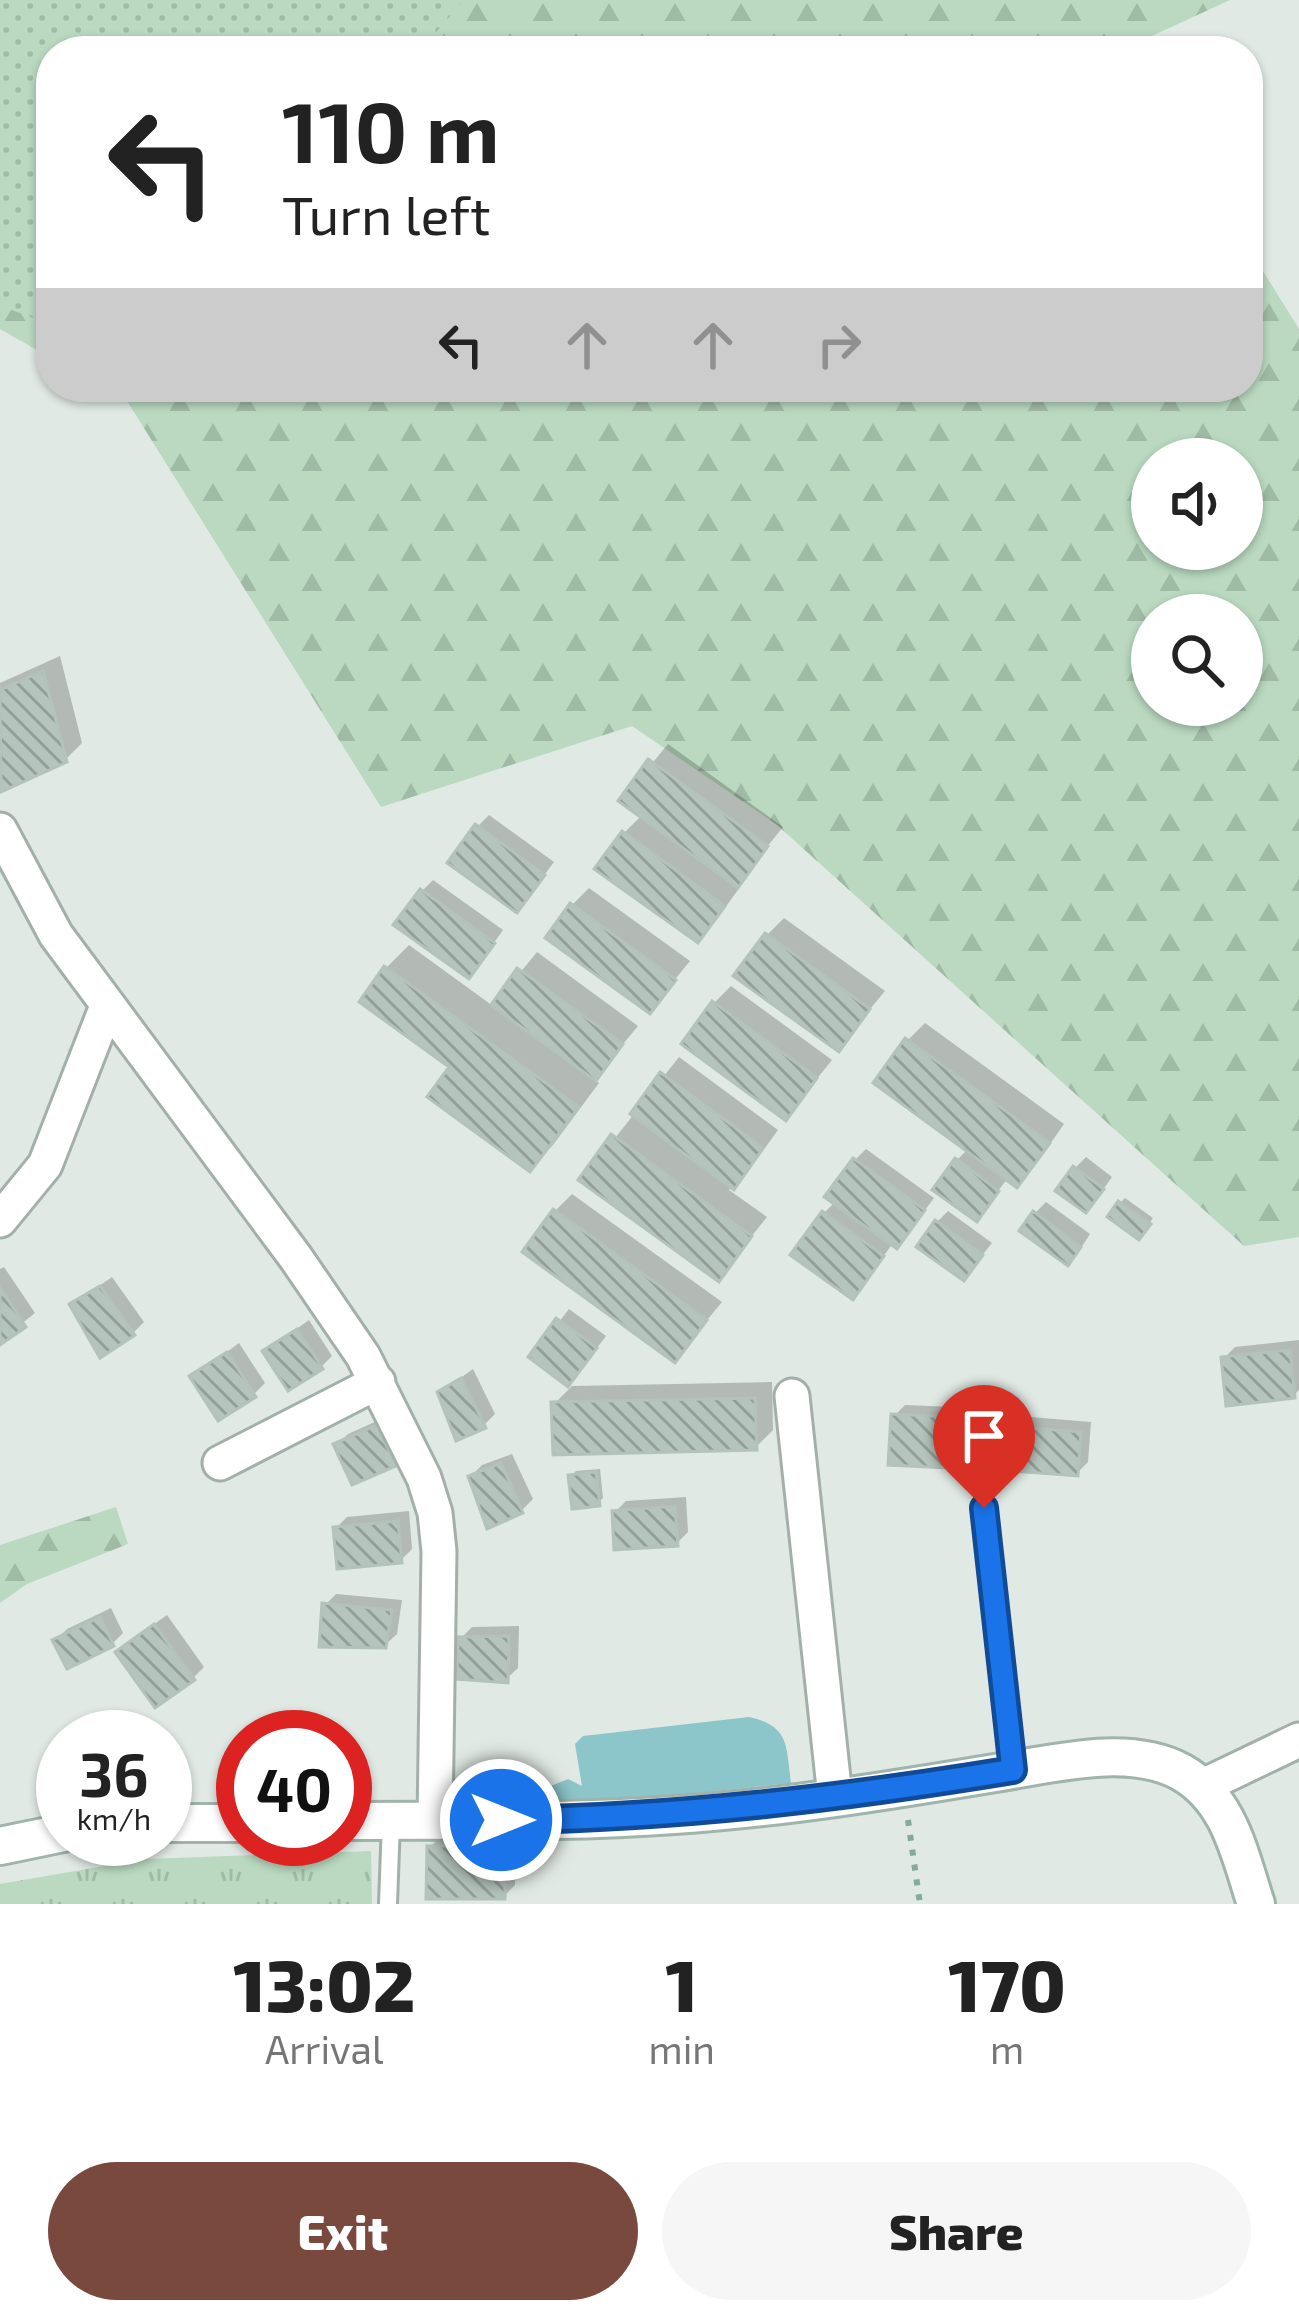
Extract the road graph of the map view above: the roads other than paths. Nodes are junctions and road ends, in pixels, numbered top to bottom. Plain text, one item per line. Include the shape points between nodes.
1 (0, 830) edge
2 (106, 1006) junction
3 (0, 1220) edge
4 (378, 1382) junction
5 (792, 1396) dead end
6 (220, 1463) dead end
7 (984, 1508) dead end
8 (1299, 1740) edge
9 (1013, 1770) junction
10 (1201, 1787) junction
11 (835, 1797) junction
12 (435, 1820) junction
13 (372, 1821) edge
14 (391, 1821) junction
15 (36, 1839) edge
16 (0, 1846) edge
17 (388, 1904) edge
18 (1256, 1904) edge

1 - 2 street via 56,935
2 - 3 street via 44,1165
2 - 4 street via 296,1258
4 - 6 street
4 - 12 street via 436,1513
5 - 11 street
7 - 9 lane
8 - 10 street
9 - 10 street via 1128,1759 1154,1762
9 - 11 street
10 - 18 street via 1232,1829
11 - 12 street via 676,1815
12 - 14 street
13 - 14 street
14 - 17 lane
15 - 16 street

